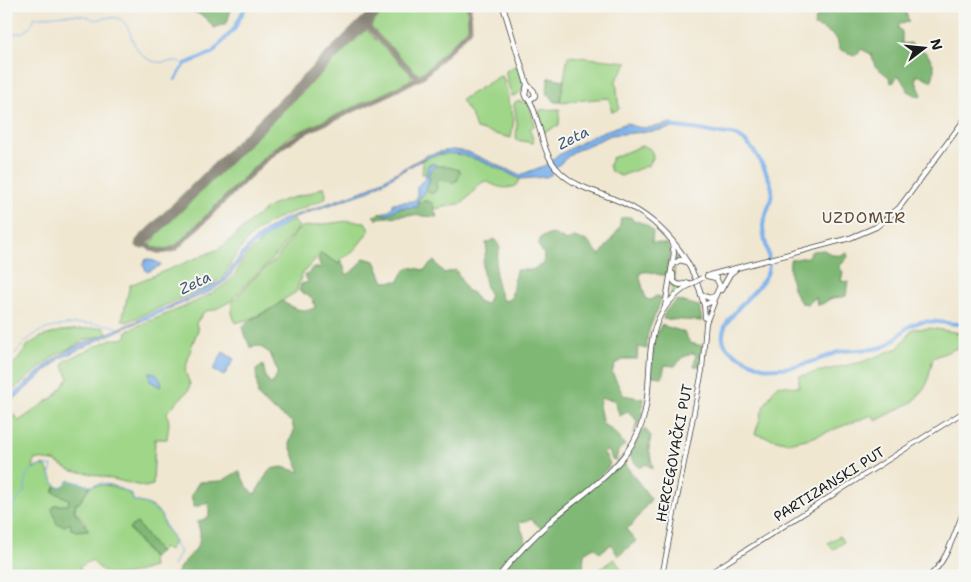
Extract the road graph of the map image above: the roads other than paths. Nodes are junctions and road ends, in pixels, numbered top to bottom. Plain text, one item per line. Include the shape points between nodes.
1 (503, 6) edge
2 (528, 90) junction
3 (531, 99) junction
4 (965, 119) edge
5 (672, 240) junction
6 (681, 251) junction
7 (674, 253) junction
8 (687, 262) junction
9 (674, 263) junction
10 (745, 265) junction
11 (705, 277) junction
12 (693, 283) junction
13 (701, 294) junction
14 (716, 296) junction
15 (714, 303) junction
16 (704, 306) junction
17 (665, 308) junction
18 (706, 323) junction
19 (965, 411) edge
20 (965, 509) edge
21 (499, 576) edge
22 (662, 576) edge
23 (705, 576) edge
24 (929, 576) edge

1 - 2 main road
2 - 3 main road via 525,96
2 - 3 main road via 534,92
3 - 5 main road via 548,156 561,173 577,185 634,208
4 - 10 main road via 902,204 882,224 855,237
5 - 6 main road
5 - 7 main road
6 - 7 main road
6 - 8 main road
6 - 9 main road
7 - 17 main road
8 - 9 main road
8 - 13 main road
9 - 12 main road via 675,283
10 - 11 main road
10 - 15 main road via 730,274
11 - 12 main road, bridge
11 - 14 main road via 715,278 720,283
12 - 17 main road
13 - 14 main road via 709,298
13 - 16 main road
14 - 16 main road
15 - 16 main road
15 - 18 street
16 - 18 street
17 - 21 main road via 651,343 644,416 631,447 610,471 530,540
18 - 22 street, HERCEGOVAČKI PUT via 701,374
19 - 23 street, PARTIZANSKI PUT
20 - 24 street via 942,561

